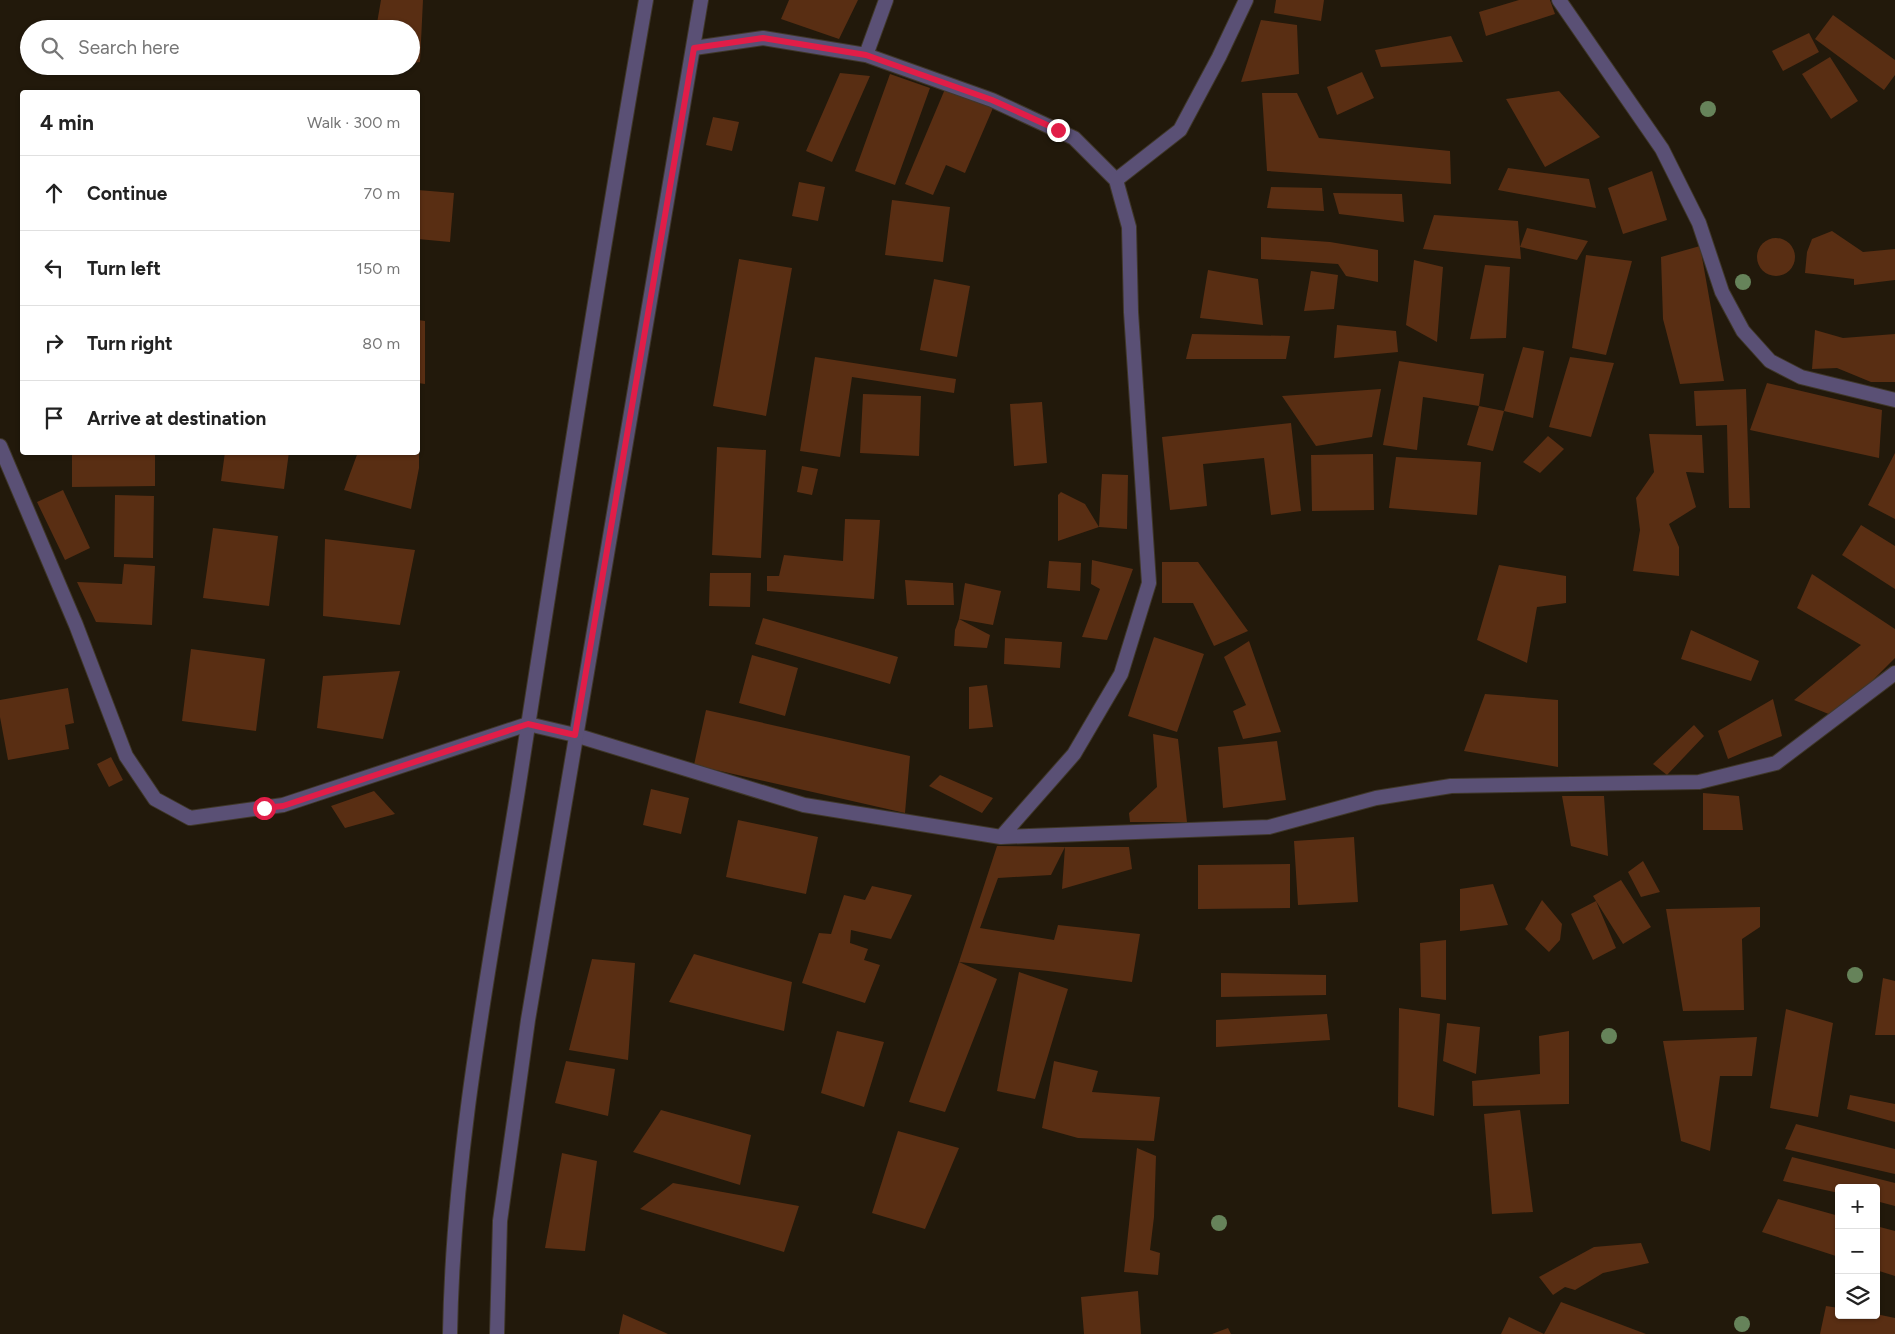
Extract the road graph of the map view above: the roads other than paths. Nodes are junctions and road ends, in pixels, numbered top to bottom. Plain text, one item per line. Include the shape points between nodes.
1 (646, 0) edge
2 (702, 0) edge
3 (886, 0) edge
4 (1246, 0) edge
5 (1558, 0) edge
6 (694, 48) junction
7 (866, 55) junction
8 (1116, 180) junction
9 (1895, 400) edge
10 (0, 446) edge
11 (1895, 673) edge
12 (528, 724) junction
13 (575, 735) junction
14 (1001, 837) junction
15 (450, 1334) edge
16 (497, 1334) edge

1 - 12 street via 600,266
2 - 6 street
3 - 7 street
4 - 8 street via 1180,130
5 - 9 street via 1662,149 1699,223 1722,292 1743,330 1770,361 1801,376
6 - 7 street via 763,38
6 - 13 street
7 - 8 street via 992,100 1074,138
8 - 14 street via 1129,228 1148,583 1122,674 1074,754
10 - 12 street via 76,624 126,756 156,799 190,818 283,806
11 - 14 street via 1776,763 1699,782 1451,786 1376,798 1269,827
12 - 13 street
12 - 15 street via 464,1130 450,1295
13 - 14 street via 804,806
13 - 16 street via 528,1020 500,1221

